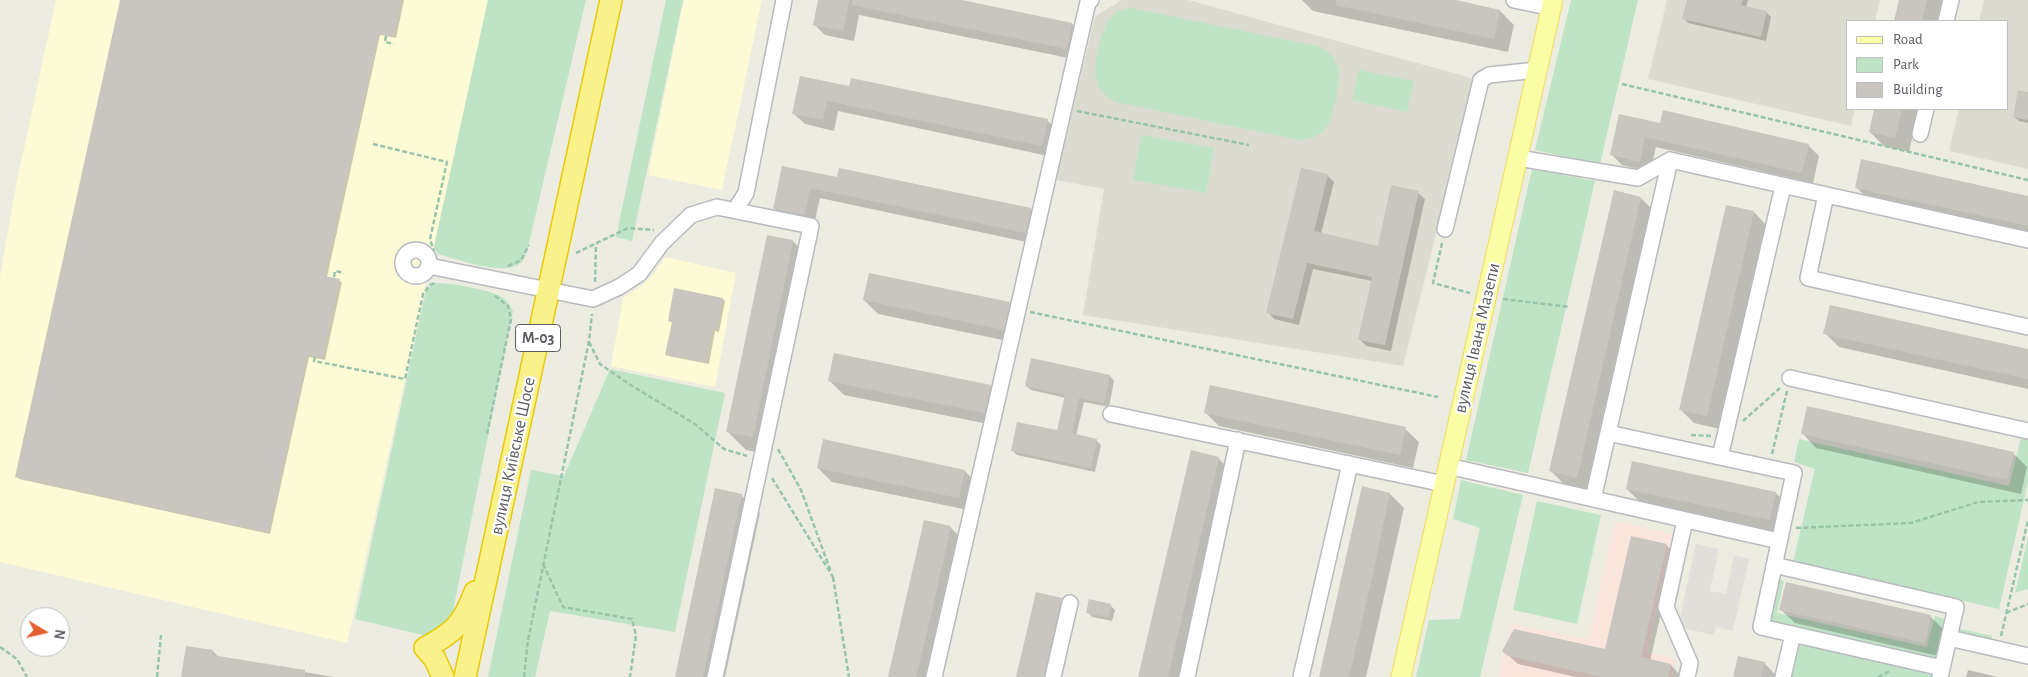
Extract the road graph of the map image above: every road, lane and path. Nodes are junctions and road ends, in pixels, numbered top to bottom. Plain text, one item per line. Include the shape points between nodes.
1 (610, 0) edge
2 (784, 0) edge
3 (1514, 0) edge
4 (1950, 0) edge
5 (1086, 1) edge
6 (1552, 4) edge
7 (1946, 20) edge
8 (386, 36) dead end
9 (394, 44) dead end
10 (1538, 70) junction
11 (1622, 84) dead end
12 (1064, 108) junction
13 (1926, 110) edge
14 (1920, 134) dead end
15 (373, 144) dead end
16 (1249, 145) dead end
17 (1518, 158) junction
18 (1670, 160) junction
19 (2028, 180) edge
20 (1783, 186) junction
21 (1826, 195) junction
22 (735, 210) junction
23 (1445, 229) joint
24 (674, 232) junction
25 (2028, 240) edge
26 (596, 244) junction
27 (529, 245) dead end
28 (442, 253) dead end
29 (576, 253) dead end
30 (429, 266) dead end
31 (503, 266) dead end
32 (344, 273) dead end
33 (334, 277) dead end
34 (595, 282) dead end
35 (442, 284) dead end
36 (548, 289) junction
37 (487, 294) dead end
38 (1486, 296) junction
39 (1570, 308) dead end
40 (1018, 309) junction
41 (592, 314) dead end
42 (2028, 327) edge
43 (589, 341) junction
44 (315, 357) dead end
45 (1790, 378) joint
46 (1438, 397) dead end
47 (1111, 414) dead end
48 (768, 430) junction
49 (2028, 431) edge
50 (1608, 433) junction
51 (487, 434) dead end
52 (1238, 440) junction
53 (1720, 457) junction
54 (761, 460) junction
55 (1350, 464) junction
56 (1769, 468) junction
57 (1446, 475) junction
58 (1593, 499) junction
59 (2028, 500) edge
60 (1685, 520) junction
61 (2028, 520) edge
62 (1781, 535) junction
63 (494, 542) junction
64 (543, 564) junction
65 (1774, 566) junction
66 (834, 577) junction
67 (1070, 604) dead end
68 (2028, 604) edge
69 (2006, 613) junction
70 (1793, 634) junction
71 (161, 635) dead end
72 (1949, 638) junction
73 (0, 647) edge
74 (1998, 649) junction
75 (2028, 656) edge
76 (1941, 672) edge
77 (28, 677) edge
78 (157, 677) edge
79 (443, 677) edge
80 (465, 677) edge
81 (524, 677) edge
82 (630, 677) edge
83 (715, 677) edge
84 (849, 677) edge
85 (934, 677) edge
86 (1053, 677) edge
87 (1187, 677) edge
88 (1301, 677) edge
89 (1401, 677) edge
90 (1687, 677) edge
91 (1784, 677) edge

1 - 36 highway, вулиця Київське Шосе / М-03
2 - 22 lane via 746,194
3 - 6 lane
4 - 7 lane
5 - 12 lane
6 - 10 main road, вулиця Івана Мазепи
8 - 9 path via 385,42
10 - 17 main road, вулиця Івана Мазепи
10 - 23 lane via 1489,75 1481,80
11 - 19 path
12 - 16 path
12 - 40 lane
13 - 14 lane
15 - 28 path via 447,162 430,239 433,251
17 - 18 lane via 1638,178
17 - 38 main road, вулиця Івана Мазепи
18 - 20 lane
18 - 50 lane
20 - 21 lane
20 - 53 lane
21 - 25 lane
21 - 42 lane via 1808,278
22 - 24 lane via 717,207 691,215
22 - 48 lane via 811,226
23 - 38 path via 1433,283
24 - 26 path via 628,228
24 - 36 lane via 650,258 645,277 623,292 593,299
26 - 29 path
26 - 34 path
27 - 31 path via 521,260
30 - 36 lane
32 - 33 path via 335,271
35 - 44 path via 430,285 423,294 405,379 314,361
36 - 63 highway, вулиця Київське Шосе / М-03
37 - 51 path via 496,296 508,306 511,319
38 - 39 path
38 - 57 main road, вулиця Івана Мазепи
40 - 46 path
40 - 85 lane
41 - 43 path
43 - 54 path via 600,364 695,424 724,449
43 - 64 path
45 - 49 lane
45 - 56 path
47 - 52 lane
48 - 54 lane
48 - 66 path via 801,490
50 - 53 lane
50 - 58 lane
52 - 55 lane
52 - 87 lane
53 - 56 lane
54 - 66 path
54 - 83 lane
55 - 57 lane
55 - 88 lane
56 - 62 lane via 1794,473
57 - 58 lane
57 - 89 main road, вулиця Івана Мазепи
58 - 60 lane
59 - 62 path via 1978,502 1911,523
60 - 62 lane
60 - 90 lane via 1666,607 1690,663
61 - 69 path
62 - 65 lane
63 - 79 highway via 471,604 457,628 426,648 436,660
63 - 80 highway, вулиця Київське Шосе / М-03
64 - 81 path
64 - 82 path via 564,607 632,619 636,635
65 - 70 lane via 1761,626
65 - 72 lane via 1956,607
66 - 84 path
67 - 86 lane
68 - 69 path
69 - 74 path
70 - 76 lane
70 - 91 lane
71 - 78 path
72 - 74 lane
72 - 76 lane
73 - 77 path via 17,659
74 - 75 lane

